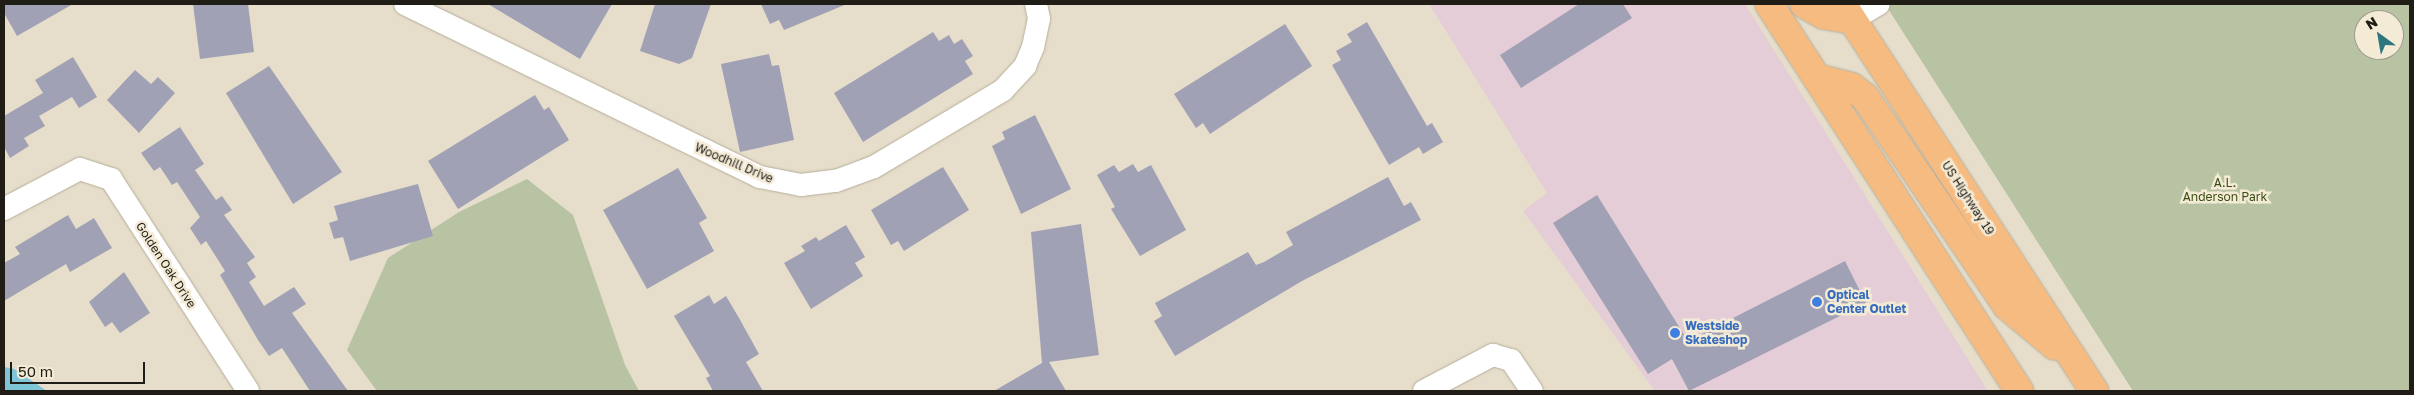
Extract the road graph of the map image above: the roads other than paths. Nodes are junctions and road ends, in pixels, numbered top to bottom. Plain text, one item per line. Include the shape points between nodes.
1 (405, 4) edge
2 (1036, 4) edge
3 (1769, 4) edge
4 (1804, 4) edge
5 (1879, 4) edge
6 (1847, 12) edge
7 (1817, 78) junction
8 (4, 209) edge
9 (2077, 365) junction
10 (248, 391) edge
11 (1424, 391) edge
12 (1532, 391) edge
13 (2019, 391) edge
14 (2094, 391) edge

1 - 2 street, Woodhill Drive via 752,173 801,185 836,181 874,167 1003,90 1025,66 1033,47 1038,24
3 - 7 highway
4 - 6 highway via 1824,15
5 - 6 street
6 - 9 highway, US Highway 19
7 - 9 highway via 1852,87 1865,97 2007,306
7 - 13 highway
8 - 10 street, Golden Oak Drive via 66,173 92,169 111,179
9 - 14 highway, US Highway 19
11 - 12 street via 1488,356 1511,360

